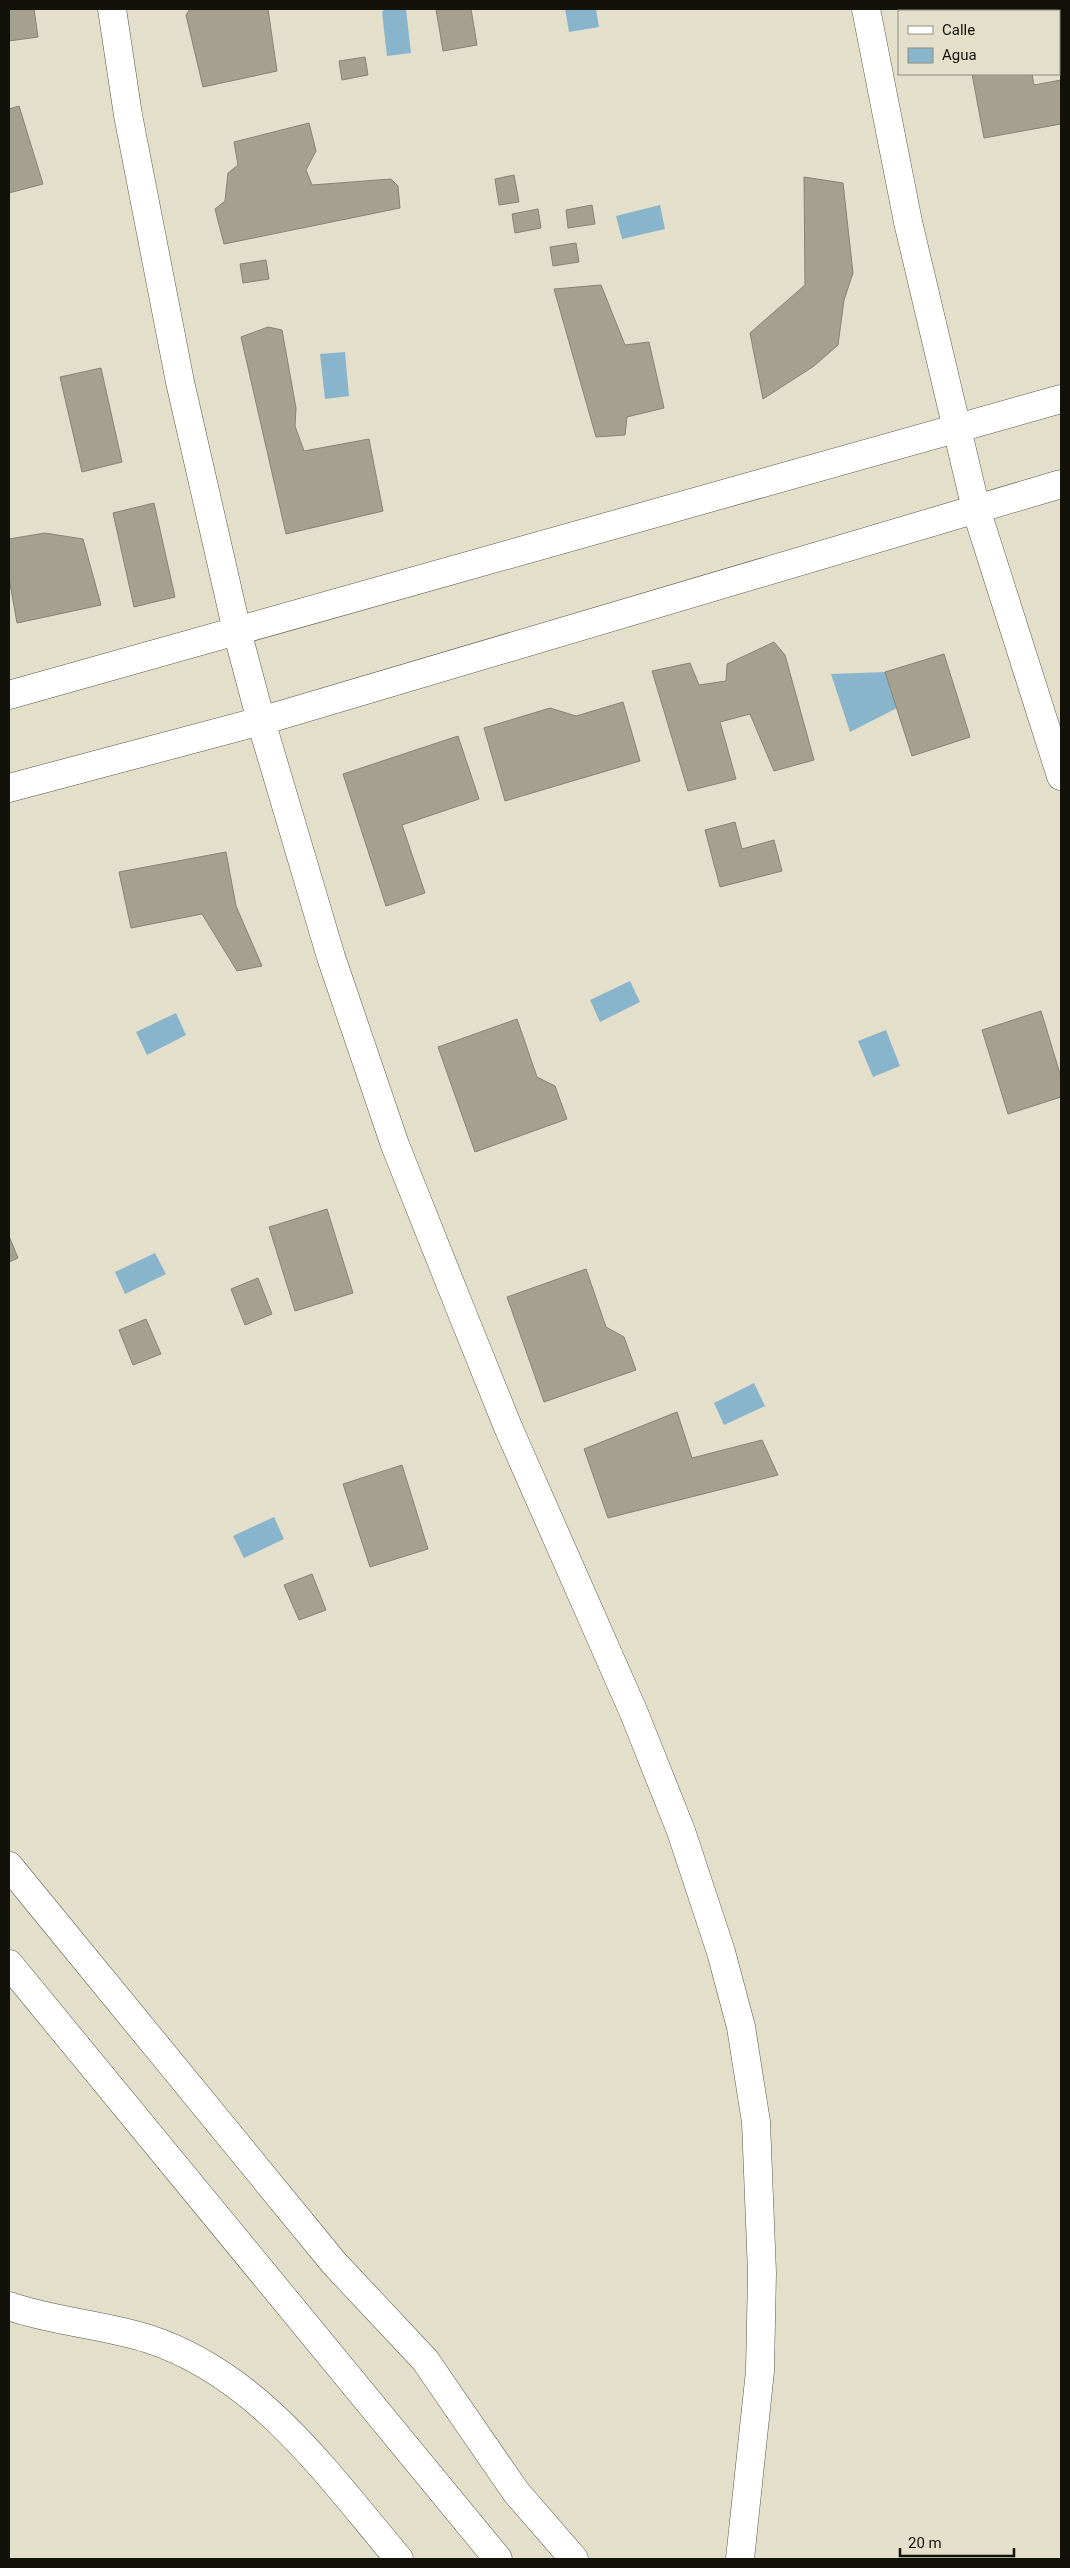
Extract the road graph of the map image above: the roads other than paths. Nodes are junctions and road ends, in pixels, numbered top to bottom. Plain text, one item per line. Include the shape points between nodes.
1 (112, 9) edge
2 (866, 9) edge
3 (1061, 399) edge
4 (957, 427) junction
5 (1061, 484) edge
6 (976, 509) junction
7 (238, 631) junction
8 (9, 695) edge
9 (261, 721) junction
10 (1061, 776) edge
11 (9, 788) edge
12 (9, 1866) edge
13 (9, 1964) edge
14 (9, 2306) edge
15 (37, 2316) junction
16 (9, 2322) edge
17 (390, 2556) edge
18 (498, 2559) edge
19 (574, 2559) edge
20 (740, 2559) edge

1 - 7 street via 128,114 180,382
2 - 4 street via 908,222
3 - 4 street
4 - 6 street
4 - 7 street
5 - 6 street
6 - 9 street
6 - 10 street
7 - 8 street
7 - 9 street
9 - 11 street
9 - 20 street via 331,958 395,1145 508,1427 634,1713 681,1831 739,2017 756,2122 762,2273 760,2371
12 - 19 street via 334,2263 425,2360 516,2492
13 - 18 street
14 - 15 street
15 - 16 street
15 - 17 street via 148,2339 187,2354 223,2375 270,2412 307,2451

